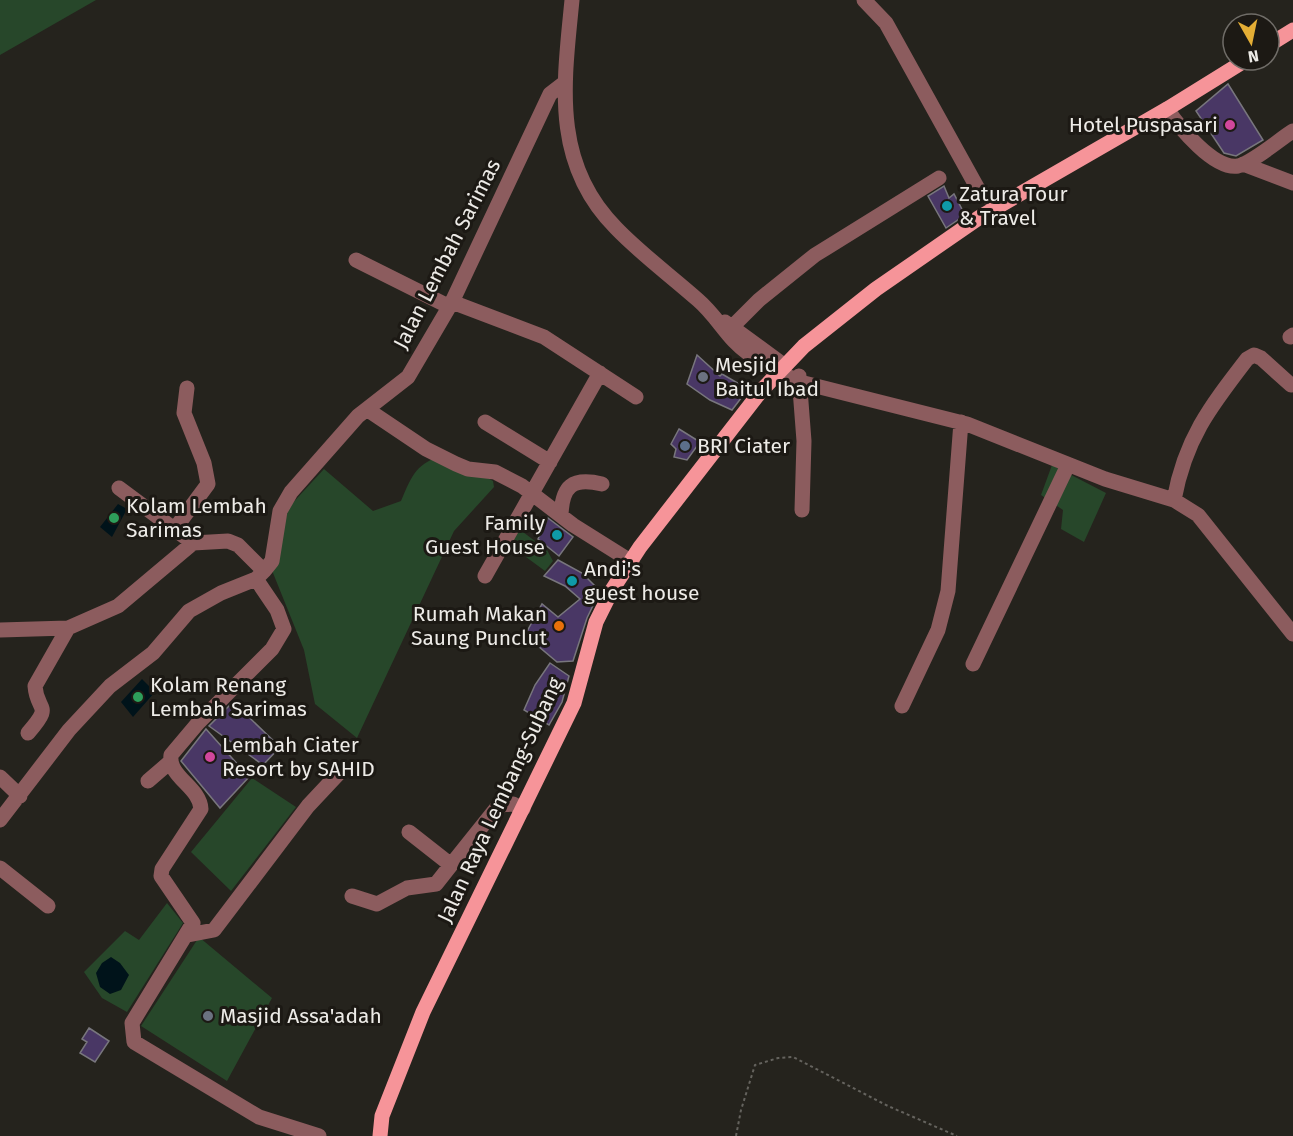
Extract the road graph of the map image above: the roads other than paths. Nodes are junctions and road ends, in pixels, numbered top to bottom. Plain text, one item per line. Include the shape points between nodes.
1 (572, 0) edge
2 (864, 0) edge
3 (1227, 72) edge
4 (563, 84) junction
5 (1167, 110) junction
6 (1293, 131) edge
7 (1243, 164) junction
8 (939, 178) dead end
9 (1293, 183) edge
10 (978, 189) junction
11 (1000, 206) junction
12 (980, 217) junction
13 (356, 260) dead end
14 (450, 304) junction
15 (730, 329) junction
16 (781, 369) junction
17 (600, 373) junction
18 (802, 380) junction
19 (1291, 385) dead end
20 (187, 388) dead end
21 (636, 397) dead end
22 (368, 410) junction
23 (961, 422) junction
24 (485, 423) dead end
25 (550, 462) junction
26 (1068, 465) junction
27 (602, 484) dead end
28 (119, 488) dead end
29 (532, 493) junction
30 (1174, 500) junction
31 (801, 510) dead end
32 (561, 516) junction
33 (174, 531) junction
34 (193, 543) junction
35 (632, 562) junction
36 (260, 575) junction
37 (485, 576) dead end
38 (68, 628) junction
39 (3, 630) edge
40 (1293, 634) edge
41 (973, 664) dead end
42 (902, 706) dead end
43 (28, 732) dead end
44 (170, 762) junction
45 (338, 774) dead end
46 (0, 777) edge
47 (148, 781) dead end
48 (20, 796) junction
49 (523, 809) junction
50 (0, 820) edge
51 (409, 832) dead end
52 (451, 865) junction
53 (0, 868) edge
54 (352, 896) dead end
55 (48, 906) dead end
56 (188, 935) junction
57 (319, 1136) edge
58 (380, 1136) edge

1 - 4 street
2 - 10 street via 886,23
3 - 5 main road, Jalan Raya Lembang-Subang
4 - 14 street, Jalan Lembah Sarimas via 549,94
4 - 15 street via 567,128 576,165 590,196 616,228
5 - 7 street via 1199,148 1228,164
5 - 11 main road, Jalan Raya Lembang-Subang
6 - 7 street
7 - 9 street
8 - 15 street via 815,255
10 - 11 street
10 - 12 street
11 - 12 main road, Jalan Raya Lembang-Subang
12 - 16 main road, Jalan Raya Lembang-Subang via 876,289
13 - 14 street
14 - 17 street via 544,337
14 - 22 street, Jalan Lembah Sarimas via 408,377
15 - 16 street via 735,342
16 - 18 street
16 - 35 main road, Jalan Raya Lembang-Subang
17 - 21 street
17 - 25 street
18 - 23 street
18 - 31 street
19 - 30 street via 1261,358 1254,355 1247,359 1202,418 1179,473
20 - 33 street via 184,413 208,484
22 - 29 street via 426,449 468,469 495,472
22 - 36 street, Jalan Lembah Sarimas via 340,435 291,492 280,511 272,561
23 - 26 street
23 - 42 street via 948,591 938,630
24 - 25 street
25 - 29 street
26 - 30 street
26 - 41 street
27 - 32 street via 577,482 568,487 562,498
28 - 33 street
29 - 32 street
29 - 37 street
30 - 40 street via 1198,515
32 - 35 street
33 - 34 street
34 - 36 street via 228,541 238,545
34 - 38 street via 118,606
35 - 49 main road, Jalan Raya Lembang-Subang via 596,622 574,703
36 - 44 street via 283,622 282,635 198,723 171,755
36 - 48 street via 189,611 153,653 110,686 69,730
38 - 39 street
38 - 43 street via 35,686 43,710
44 - 47 street
44 - 56 street via 201,803 198,816 161,876 193,919
45 - 56 street via 308,806 214,930
46 - 48 street
48 - 50 street
49 - 52 street via 513,804 499,805
49 - 58 main road, Jalan Raya Lembang-Subang via 423,1012 382,1116
51 - 52 street
52 - 54 street via 436,884 407,888 377,904
53 - 55 street
56 - 57 street via 132,1023 134,1042 259,1117

